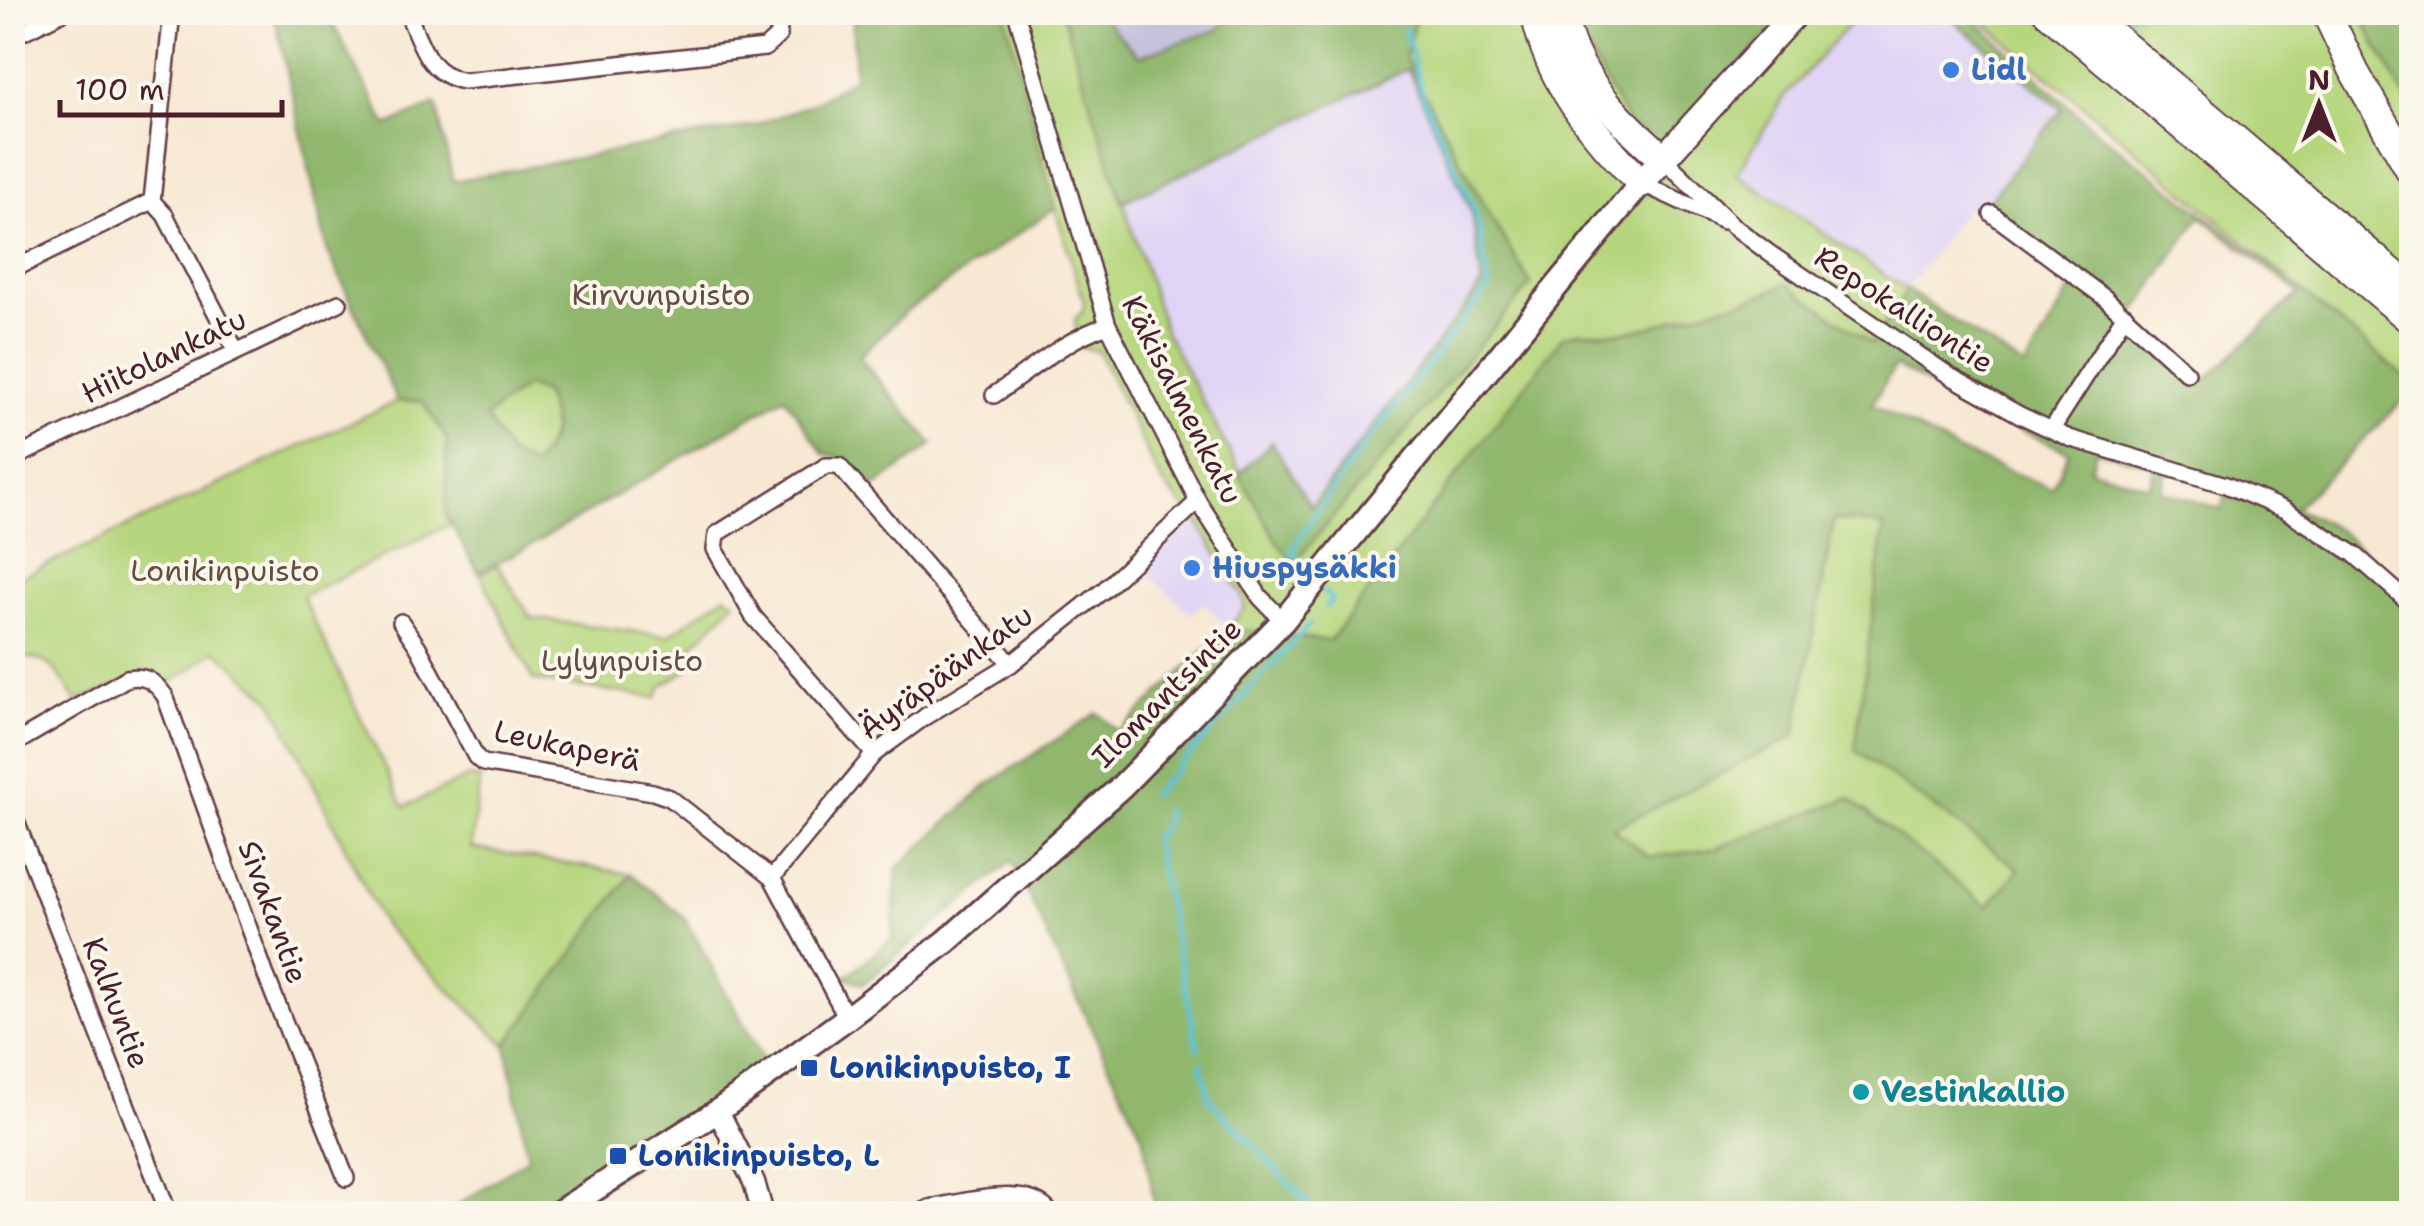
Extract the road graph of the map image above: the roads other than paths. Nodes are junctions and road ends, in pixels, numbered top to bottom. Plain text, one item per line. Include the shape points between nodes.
1 (64, 12) edge
2 (172, 12) edge
3 (407, 12) edge
4 (778, 12) edge
5 (1016, 12) edge
6 (1535, 12) edge
7 (1562, 12) edge
8 (1796, 12) edge
9 (2048, 12) edge
10 (2085, 12) edge
11 (2326, 12) edge
12 (12, 37) edge
13 (1663, 158) junction
14 (2412, 174) edge
15 (1641, 183) junction
16 (152, 201) junction
17 (1992, 214) dead end
18 (1732, 225) junction
19 (12, 270) edge
20 (2412, 290) edge
21 (339, 303) dead end
22 (2124, 315) junction
23 (2412, 321) edge
24 (1108, 325) junction
25 (236, 351) junction
26 (2188, 373) dead end
27 (994, 395) dead end
28 (2052, 429) junction
29 (12, 459) edge
30 (1198, 501) junction
31 (2412, 605) edge
32 (1283, 621) junction
33 (401, 622) dead end
34 (1011, 664) junction
35 (12, 745) edge
36 (874, 754) junction
37 (12, 811) edge
38 (772, 878) junction
39 (847, 1018) junction
40 (718, 1111) junction
41 (346, 1178) dead end
42 (168, 1214) edge
43 (556, 1214) edge
44 (762, 1214) edge
45 (918, 1214) edge
46 (1052, 1214) edge

1 - 12 street
2 - 16 street
3 - 4 street via 434,67 464,80 765,48 779,35
5 - 24 street, Käkisalmenkatu
6 - 15 highway via 1552,68 1572,104
7 - 13 highway via 1592,86
8 - 13 main road, Ilomantsintie
9 - 23 highway
10 - 20 highway
11 - 14 highway
13 - 15 main road, Ilomantsintie
13 - 18 street, Repokalliontie
15 - 18 street, Repokalliontie
15 - 32 main road, Ilomantsintie
16 - 19 street
16 - 25 street
17 - 22 street
18 - 28 street, Repokalliontie via 1950,376
21 - 25 street, Hiitolankatu
22 - 26 street
22 - 28 street
24 - 27 street via 1047,354
24 - 30 street, Käkisalmenkatu
25 - 29 street, Hiitolankatu
28 - 31 street, Repokalliontie via 2284,510 2354,554
30 - 32 street, Käkisalmenkatu
30 - 34 street, Äyräpäänkatu
32 - 39 main road, Ilomantsintie via 1121,787 947,941
33 - 38 street, Leukaperä via 483,763 670,798
34 - 36 street, Äyräpäänkatu
34 - 36 street via 838,466 826,466 718,534 715,549 753,616
35 - 41 street, Sivakantie via 138,676 164,696
36 - 38 street, Äyräpäänkatu
37 - 42 street, Kalhuntie
38 - 39 street
39 - 40 main road, Ilomantsintie
40 - 43 main road, Ilomantsintie
40 - 44 street via 754,1182
45 - 46 street via 1013,1196 1032,1198

